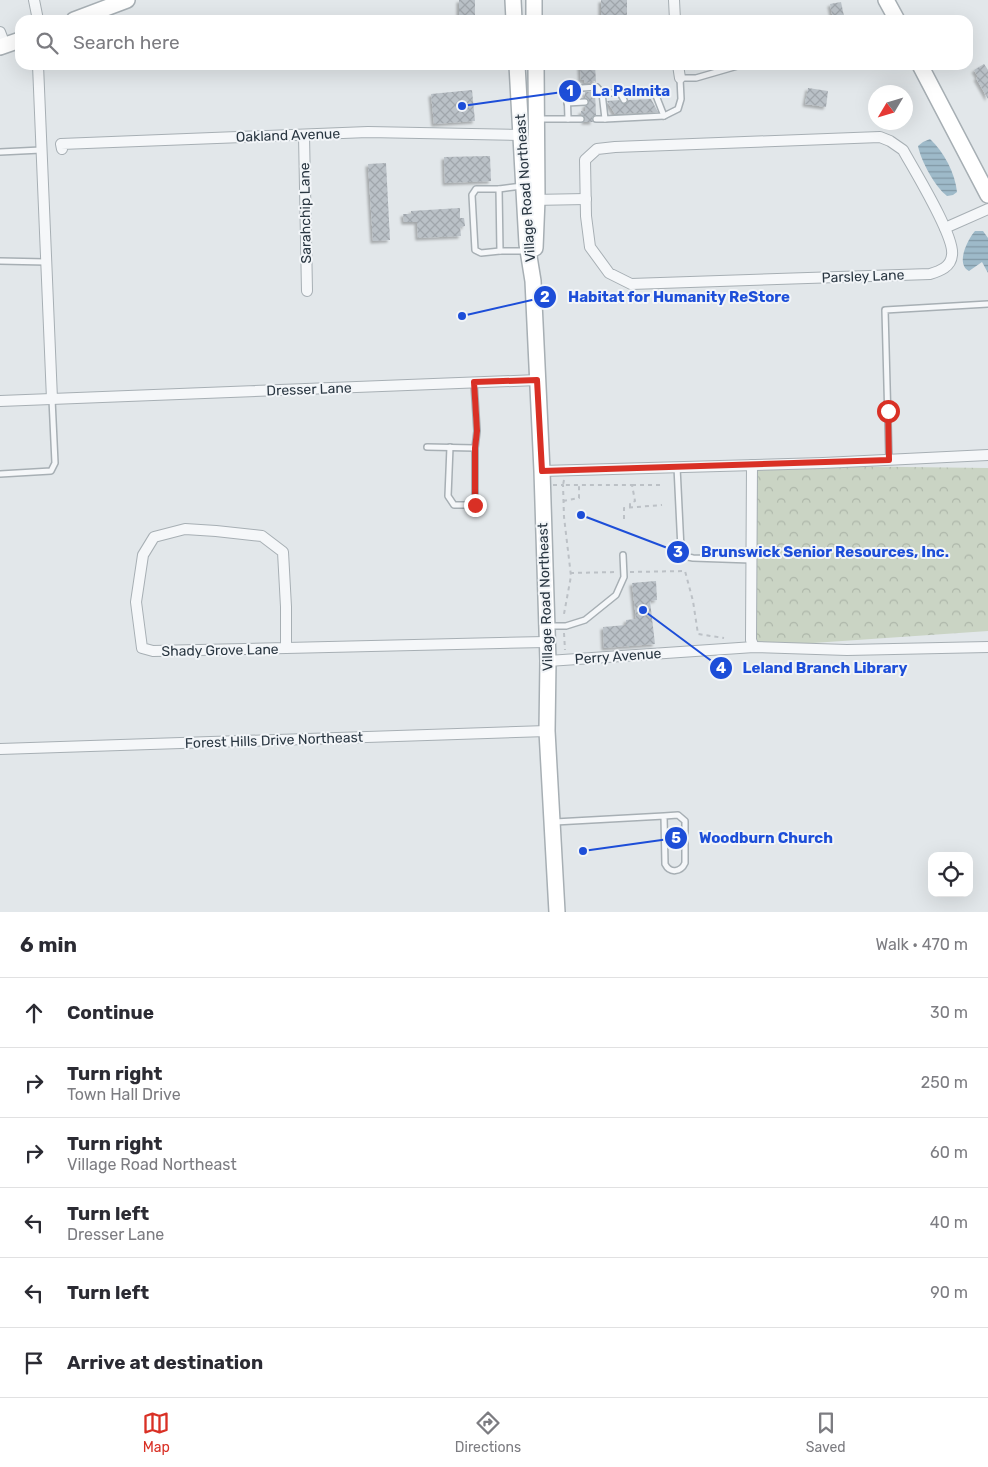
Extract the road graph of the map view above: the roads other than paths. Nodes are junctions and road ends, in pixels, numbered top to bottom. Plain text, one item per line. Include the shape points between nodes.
1 (34, 0) edge
2 (127, 0) edge
3 (513, 0) edge
4 (534, 0) edge
5 (674, 0) edge
6 (886, 0) edge
7 (37, 15) edge
8 (87, 15) edge
9 (514, 15) edge
10 (534, 15) edge
11 (675, 15) edge
12 (894, 15) edge
13 (15, 40) edge
14 (2, 41) edge
15 (38, 70) edge
16 (517, 70) edge
17 (536, 70) edge
18 (679, 70) edge
19 (724, 70) edge
20 (923, 70) edge
21 (680, 78) junction
22 (602, 93) junction
23 (620, 93) junction
24 (639, 93) junction
25 (624, 100) dead end
26 (642, 100) dead end
27 (585, 102) dead end
28 (596, 102) dead end
29 (603, 102) junction
30 (568, 104) junction
31 (664, 116) junction
32 (536, 119) junction
33 (568, 119) junction
34 (581, 119) dead end
35 (596, 119) dead end
36 (605, 119) junction
37 (304, 135) junction
38 (520, 135) junction
39 (62, 149) dead end
40 (42, 150) junction
41 (0, 152) edge
42 (499, 189) junction
43 (988, 194) edge
44 (528, 195) junction
45 (586, 199) junction
46 (988, 209) edge
47 (945, 228) junction
48 (528, 250) junction
49 (500, 251) junction
50 (0, 261) edge
51 (46, 262) junction
52 (533, 282) junction
53 (307, 291) dead end
54 (988, 304) edge
55 (537, 380) junction
56 (474, 382) junction
57 (52, 399) junction
58 (0, 401) edge
59 (427, 447) dead end
60 (450, 447) junction
61 (475, 448) junction
62 (988, 455) edge
63 (889, 460) junction
64 (752, 465) junction
65 (677, 467) junction
66 (0, 474) edge
67 (542, 478) junction
68 (623, 555) dead end
69 (752, 560) junction
70 (546, 626) junction
71 (546, 642) junction
72 (754, 647) junction
73 (988, 647) edge
74 (286, 648) junction
75 (548, 661) junction
76 (547, 731) junction
77 (0, 749) edge
78 (664, 816) junction
79 (552, 822) junction
80 (557, 912) edge

1 - 7 street
2 - 8 main road
3 - 9 main road
4 - 10 main road
5 - 11 street
6 - 12 main road
13 - 14 main road
15 - 40 street
16 - 38 main road, Village Road Northeast
17 - 32 main road, Village Road Northeast
18 - 21 street
19 - 21 lane via 696,78
20 - 43 main road
21 - 31 lane via 678,109
22 - 23 lane
22 - 29 lane
22 - 30 lane via 597,87 567,89
23 - 24 lane
23 - 25 lane
24 - 26 lane
24 - 31 lane via 655,93
27 - 30 lane
28 - 29 lane
29 - 36 lane
30 - 33 lane
31 - 36 lane via 649,114
32 - 33 lane
32 - 44 main road, Village Road Northeast
33 - 34 lane
35 - 36 lane
37 - 38 street, Oakland Avenue via 368,132
37 - 39 street, Oakland Avenue via 62,144
37 - 53 street, Sarahchip Lane
38 - 44 main road, Village Road Northeast
40 - 41 lane
40 - 51 street
42 - 44 lane
42 - 49 lane
42 - 49 lane via 476,190 472,196 475,250 478,253
44 - 45 street
44 - 48 main road, Village Road Northeast
44 - 52 main road, Village Road Northeast
45 - 47 street, Parsley Lane via 585,160 597,149 880,137 903,150
45 - 47 street, Parsley Lane via 590,247 609,273 631,284 930,274 939,272 950,262 952,246
46 - 47 street
48 - 49 lane
48 - 52 main road, Village Road Northeast
50 - 51 lane
51 - 57 street
52 - 55 main road, Village Road Northeast
54 - 63 lane via 885,310
55 - 56 street, Dresser Lane
55 - 67 main road, Village Road Northeast
56 - 57 street, Dresser Lane
56 - 61 lane
57 - 58 street, Dresser Lane
57 - 66 lane via 55,463 51,471
59 - 60 lane
60 - 61 lane
60 - 61 lane via 448,496 454,505 475,505
62 - 63 street
63 - 64 street
64 - 65 street
64 - 69 street
65 - 67 street
65 - 69 lane via 683,553 693,558
67 - 70 main road, Village Road Northeast
68 - 70 lane via 624,577 616,595 585,620 566,626
69 - 72 street via 751,640
70 - 71 main road, Village Road Northeast
71 - 74 street, Shady Grove Lane
71 - 75 main road, Village Road Northeast
72 - 73 street, Perry Avenue via 847,650
72 - 75 street, Perry Avenue
74 - 74 street, Shady Grove Lane via 153,651 142,648 136,602 143,555 154,537 184,529 262,536 283,552
75 - 76 main road, Village Road Northeast
76 - 77 street, Forest Hills Drive Northeast
76 - 79 main road, Village Road Northeast
78 - 78 lane via 678,815 684,820 685,863 680,870 671,871 665,864
78 - 79 lane
79 - 80 main road, Village Road Northeast

